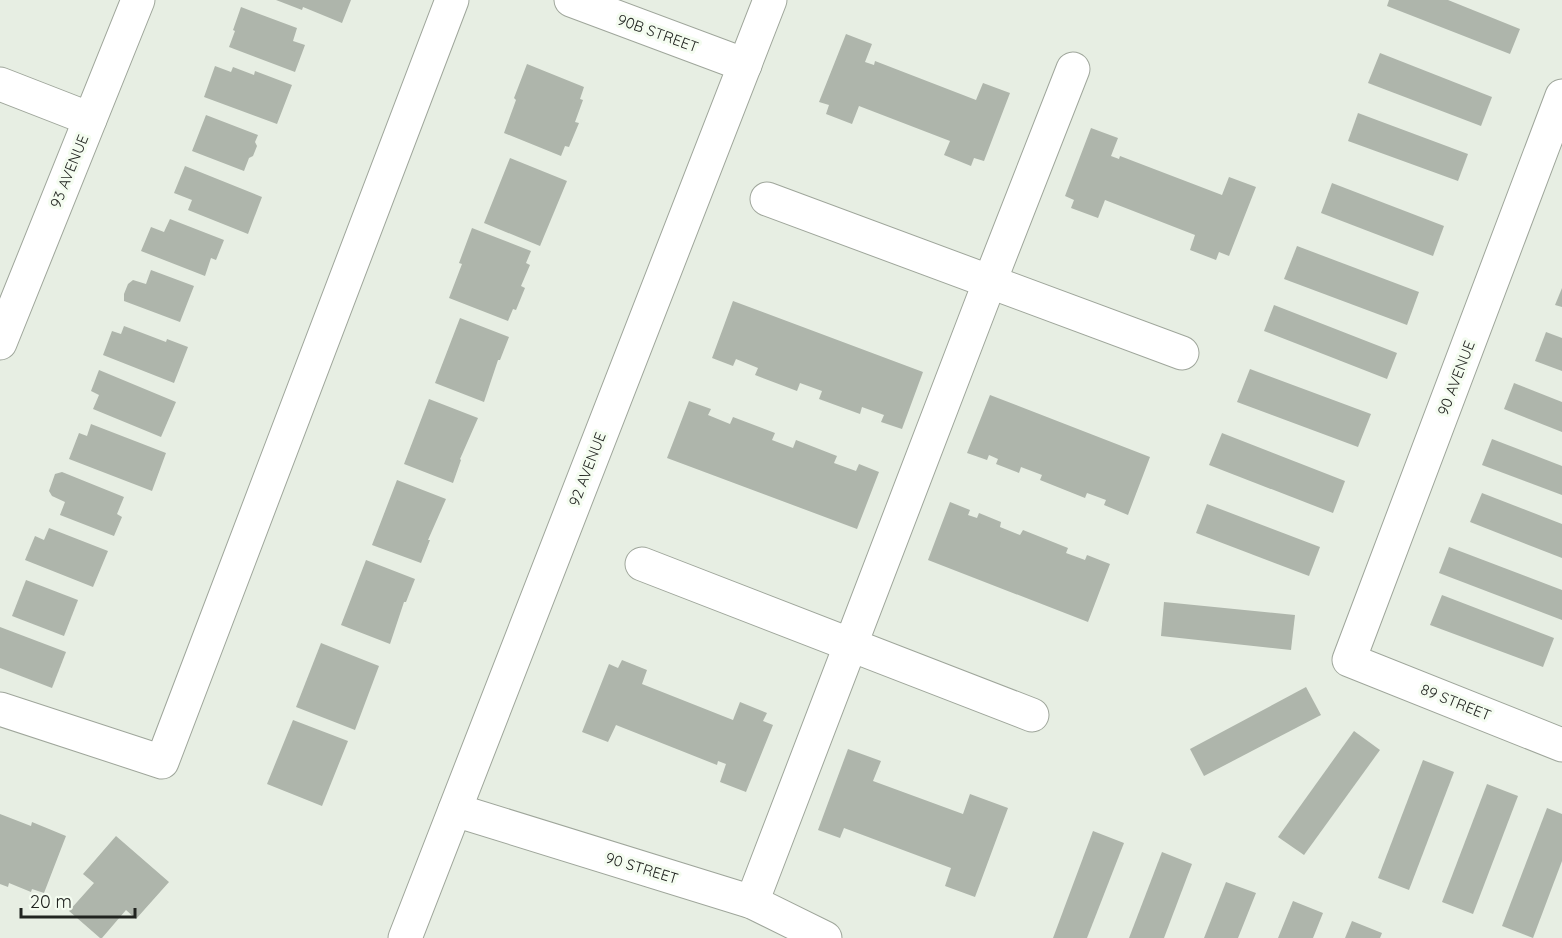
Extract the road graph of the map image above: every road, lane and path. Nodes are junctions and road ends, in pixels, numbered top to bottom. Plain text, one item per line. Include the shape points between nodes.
1 (138, 0) edge
2 (452, 0) edge
3 (571, 0) edge
4 (770, 0) edge
5 (745, 65) junction
6 (1073, 69) dead end
7 (0, 84) edge
8 (1562, 96) edge
9 (90, 119) junction
10 (767, 199) dead end
11 (990, 281) junction
12 (0, 342) edge
13 (1182, 353) dead end
14 (642, 564) dead end
15 (851, 645) junction
16 (1349, 660) joint
17 (0, 709) edge
18 (1032, 715) dead end
19 (1562, 745) edge
20 (454, 810) junction
21 (752, 902) junction
22 (405, 938) edge
23 (825, 938) edge

1 - 9 street, 93 AVENUE
2 - 17 street via 162,762
3 - 5 street, 90B STREET
4 - 5 street, 92 AVENUE
5 - 20 street, 92 AVENUE
6 - 11 street
7 - 9 street
8 - 16 street, 90 AVENUE
9 - 12 street, 93 AVENUE
10 - 11 street
11 - 13 street
11 - 15 street
14 - 15 street
15 - 18 street
15 - 21 street
16 - 19 street, 89 STREET
20 - 21 street, 90 STREET
20 - 22 street, 92 AVENUE
21 - 23 street, 90 STREET

